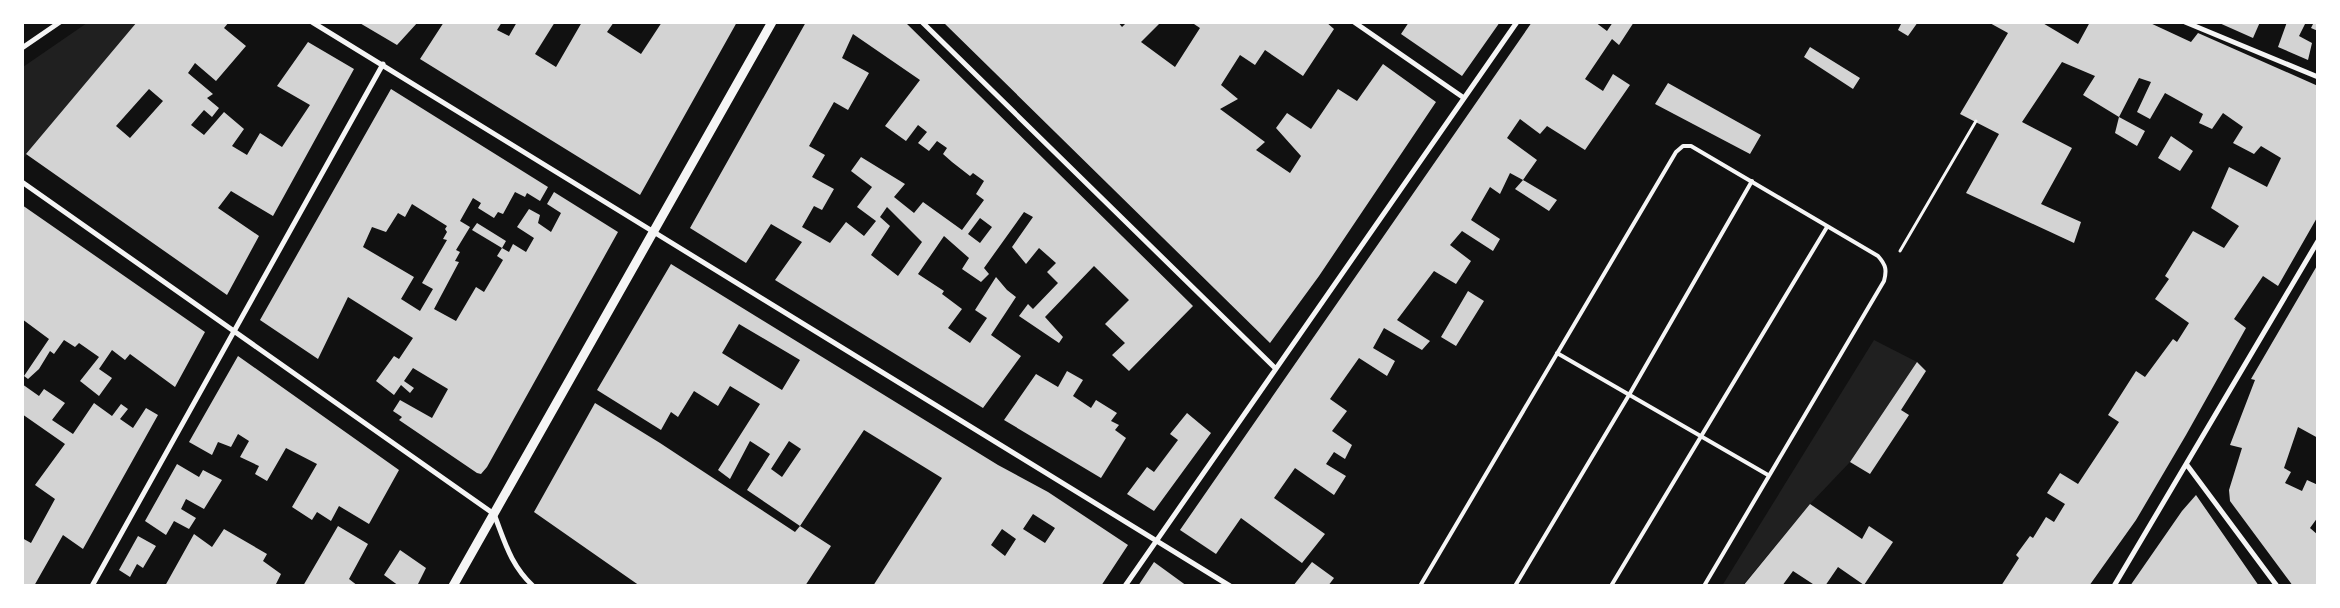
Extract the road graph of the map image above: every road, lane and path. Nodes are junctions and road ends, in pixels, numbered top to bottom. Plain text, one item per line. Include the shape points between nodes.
1 (60, 22) edge
2 (312, 22) edge
3 (772, 22) edge
4 (922, 22) edge
5 (1354, 22) edge
6 (1517, 22) edge
7 (2185, 22) edge
8 (22, 48) edge
9 (383, 64) junction
10 (2318, 77) edge
11 (1464, 98) junction
12 (1976, 120) dead end
13 (1752, 181) junction
14 (22, 182) edge
15 (1828, 227) junction
16 (654, 231) junction
17 (2318, 241) edge
18 (1887, 272) junction
19 (234, 331) junction
20 (1557, 353) junction
21 (1275, 368) junction
22 (1629, 394) junction
23 (1701, 436) junction
24 (2187, 465) junction
25 (1768, 475) junction
26 (494, 514) junction
27 (1156, 541) junction
28 (92, 586) edge
29 (453, 586) edge
30 (533, 586) edge
31 (1124, 586) edge
32 (1230, 586) edge
33 (1420, 586) edge
34 (1515, 586) edge
35 (1611, 586) edge
36 (1704, 586) edge
37 (2114, 586) edge
38 (2278, 586) edge

1 - 8 street
2 - 9 street
3 - 16 street
4 - 21 street
5 - 11 street
6 - 11 street
7 - 10 street
9 - 16 street
9 - 19 street
11 - 21 street
12 - 18 path
13 - 15 lane
13 - 20 lane via 1691,146 1683,146 1676,152
13 - 22 lane
14 - 19 street
15 - 18 lane via 1878,256
15 - 23 lane
16 - 26 street
16 - 27 street
17 - 24 street
18 - 25 lane
19 - 26 street
19 - 28 street
20 - 22 lane
20 - 33 lane
21 - 27 street
22 - 23 lane
22 - 34 lane
23 - 25 lane
23 - 35 lane
24 - 37 street
24 - 38 street
25 - 36 lane
26 - 29 street
26 - 30 street via 508,552 520,573
27 - 31 street
27 - 32 street

